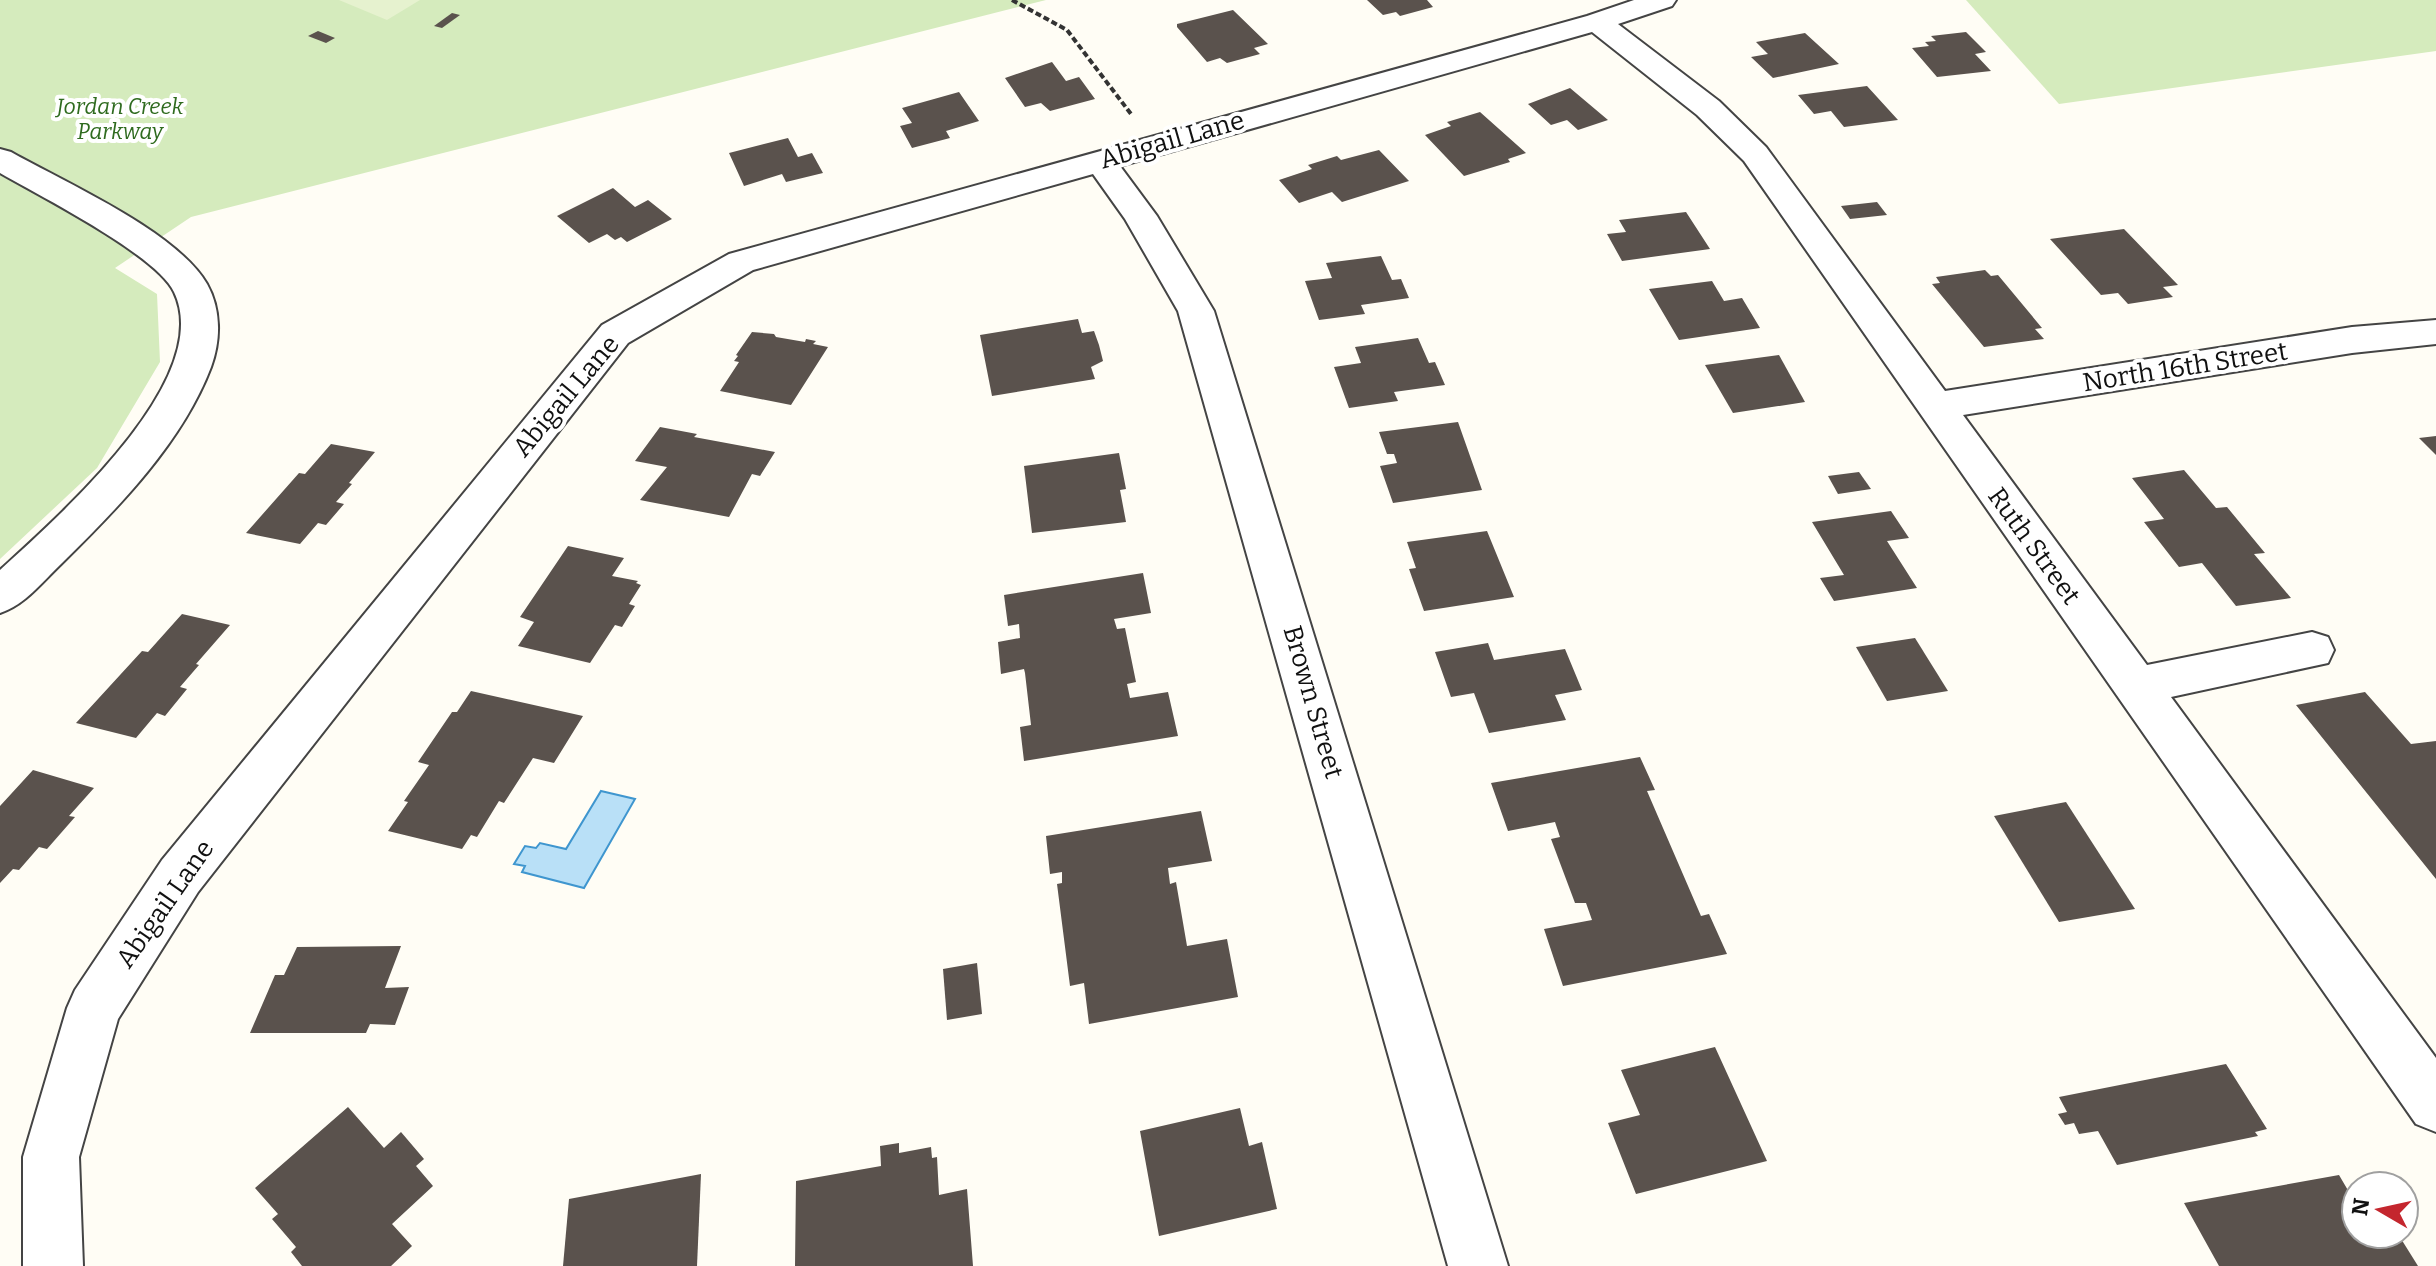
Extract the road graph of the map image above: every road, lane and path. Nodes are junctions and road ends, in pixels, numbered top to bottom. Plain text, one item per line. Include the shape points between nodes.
1 (1012, 0) edge
2 (1662, 0) edge
3 (1597, 22) junction
4 (1134, 118) dead end
5 (0, 159) edge
6 (1100, 161) junction
7 (2436, 332) edge
8 (1934, 406) junction
9 (0, 596) edge
10 (2312, 650) dead end
11 (2135, 686) junction
12 (2436, 1104) edge
13 (53, 1266) edge
14 (1478, 1266) edge

1 - 4 path via 1067,30
2 - 3 street, Abigail Lane
3 - 6 street, Abigail Lane
3 - 8 street, Ruth Street via 1708,108 1755,154
5 - 9 street via 155,252 192,289 201,315 200,347 187,381 134,459 87,513
6 - 13 street, Abigail Lane via 741,262 615,334 180,876 94,1008 51,1157
6 - 14 street, Brown Street via 1140,216 1196,311
7 - 8 street, North 16th Street via 2352,340
8 - 11 street, Ruth Street
10 - 11 street
11 - 12 street, Ruth Street

